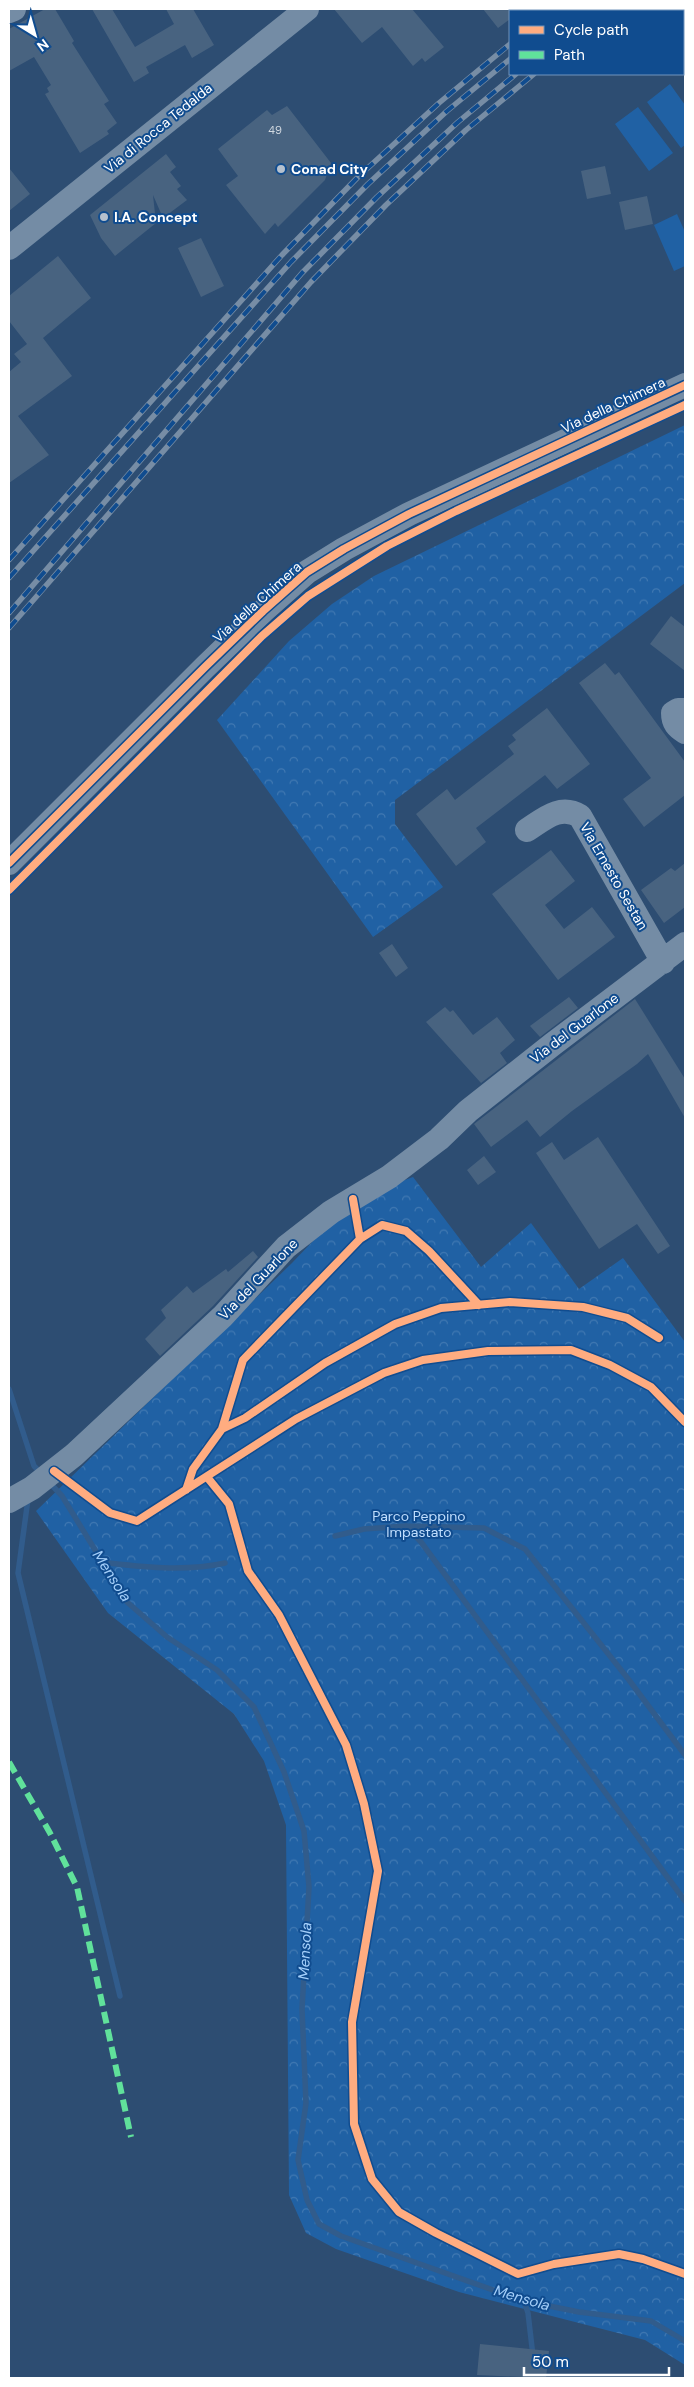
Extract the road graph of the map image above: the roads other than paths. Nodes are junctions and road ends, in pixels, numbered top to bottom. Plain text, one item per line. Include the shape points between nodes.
1 (14, 9) edge
2 (307, 9) edge
3 (9, 11) edge
4 (9, 248) edge
5 (685, 385) edge
6 (685, 710) edge
7 (685, 732) edge
8 (527, 830) dead end
9 (9, 862) edge
10 (685, 944) edge
11 (663, 962) junction
12 (9, 1501) edge

1 - 3 street
2 - 4 street, Via di Rocca Tedalda
5 - 9 street, Via della Chimera via 408,514 307,572 263,610
6 - 7 street via 673,713 673,719
8 - 11 street, Via Ernesto Sestan via 557,812 569,811 580,816
10 - 11 street, Via del Guarlone
11 - 12 street, Via del Guarlone via 468,1111 389,1178 331,1212 286,1247 223,1316 74,1455 32,1488

